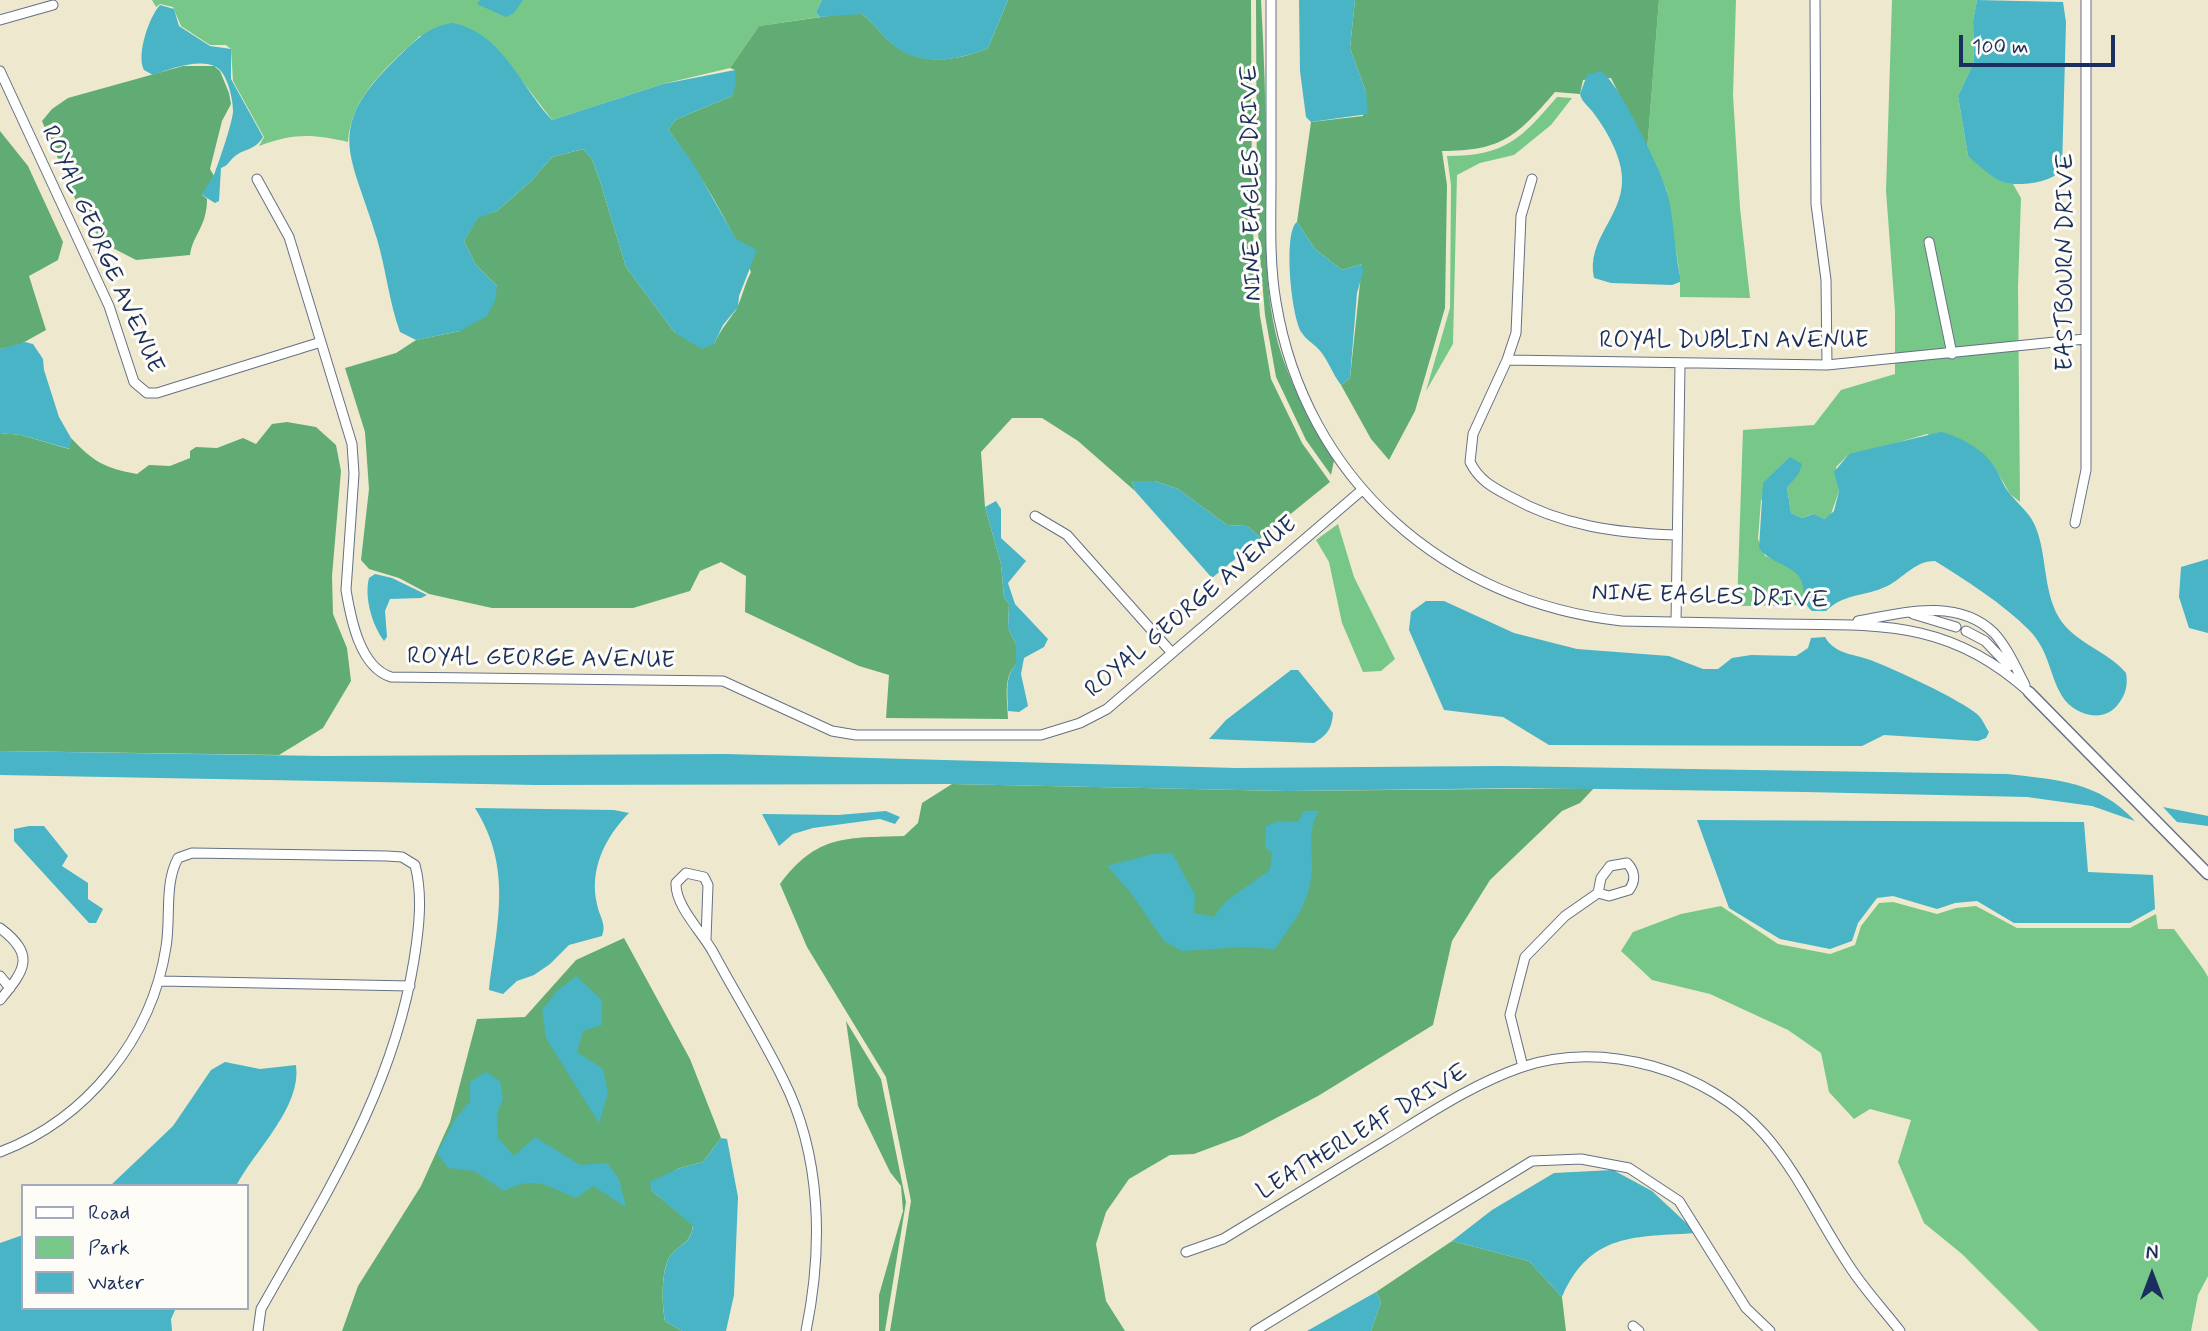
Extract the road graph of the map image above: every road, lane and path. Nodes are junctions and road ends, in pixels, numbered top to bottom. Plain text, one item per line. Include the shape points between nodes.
1 (1271, 0) edge
2 (1815, 0) edge
3 (2086, 0) edge
4 (53, 5) dead end
5 (0, 20) edge
6 (0, 71) edge
7 (257, 179) dead end
8 (1532, 179) dead end
9 (1929, 243) dead end
10 (2085, 339) junction
11 (321, 342) junction
12 (1952, 354) junction
13 (1507, 360) junction
14 (1680, 365) junction
15 (1827, 365) junction
16 (1362, 490) junction
17 (1035, 516) dead end
18 (2075, 523) dead end
19 (1675, 536) junction
20 (1904, 613) junction
21 (1676, 622) junction
22 (1850, 623) junction
23 (1172, 653) junction
24 (2029, 692) junction
25 (2208, 874) edge
26 (1598, 893) junction
27 (0, 928) edge
28 (706, 939) junction
29 (0, 976) edge
30 (161, 981) junction
31 (410, 986) junction
32 (10, 988) junction
33 (0, 1000) edge
34 (1523, 1067) junction
35 (0, 1152) edge
36 (1186, 1252) dead end
37 (258, 1331) edge
38 (806, 1331) edge
39 (1255, 1331) edge
40 (1770, 1331) edge
41 (1900, 1331) edge

1 - 16 street, NINE EAGLES DRIVE via 1271,220 1279,318 1306,400
2 - 15 street via 1816,204 1826,280
3 - 10 street, EASTBOURN DRIVE
4 - 5 street
6 - 11 street, ROYAL GEORGE AVENUE via 105,296 139,388 157,393
7 - 11 street via 289,237
8 - 13 street via 1521,216 1516,332
9 - 12 street
10 - 12 street, ROYAL DUBLIN AVENUE
10 - 18 street, EASTBOURN DRIVE via 2086,470
11 - 23 street, ROYAL GEORGE AVENUE via 354,457 346,590 349,608 370,663 385,675 723,681 844,734 1041,735 1107,709
12 - 15 street, ROYAL DUBLIN AVENUE
13 - 14 street, ROYAL DUBLIN AVENUE
13 - 19 street via 1473,434 1470,462 1478,476 1555,518 1592,528
14 - 15 street, ROYAL DUBLIN AVENUE
14 - 19 street
16 - 21 street, NINE EAGLES DRIVE via 1431,553 1508,594 1591,618
16 - 23 street, ROYAL GEORGE AVENUE
17 - 23 street via 1067,535
19 - 21 street
20 - 22 street, NINE EAGLES DRIVE
20 - 24 street, NINE EAGLES DRIVE via 1930,617 1985,641
20 - 24 street, NINE EAGLES DRIVE via 1951,611 1986,627 2000,641
21 - 22 street, NINE EAGLES DRIVE
22 - 24 street, NINE EAGLES DRIVE via 1937,636 1994,662
24 - 25 street, NINE EAGLES DRIVE
26 - 26 street via 1610,866 1627,863 1634,879 1629,890 1609,896
26 - 34 street via 1565,916 1525,957 1510,1015
27 - 32 street via 24,953 20,973
28 - 28 street via 676,891 676,883 687,873 704,877 708,885
28 - 38 street via 785,1082 806,1147 818,1227
29 - 32 street
30 - 31 street
30 - 31 street via 169,929 170,873 178,858 192,853 387,856 402,857 415,865 420,882
30 - 35 street via 138,1031 111,1072 61,1119
31 - 37 street via 379,1092 261,1309
32 - 33 street
34 - 36 street, LEATHERLEAF DRIVE via 1462,1093 1223,1240
34 - 41 street, LEATHERLEAF DRIVE via 1567,1057 1634,1061 1723,1098 1764,1134 1849,1266
39 - 40 street via 1532,1161 1581,1159 1629,1168 1679,1201 1746,1308

